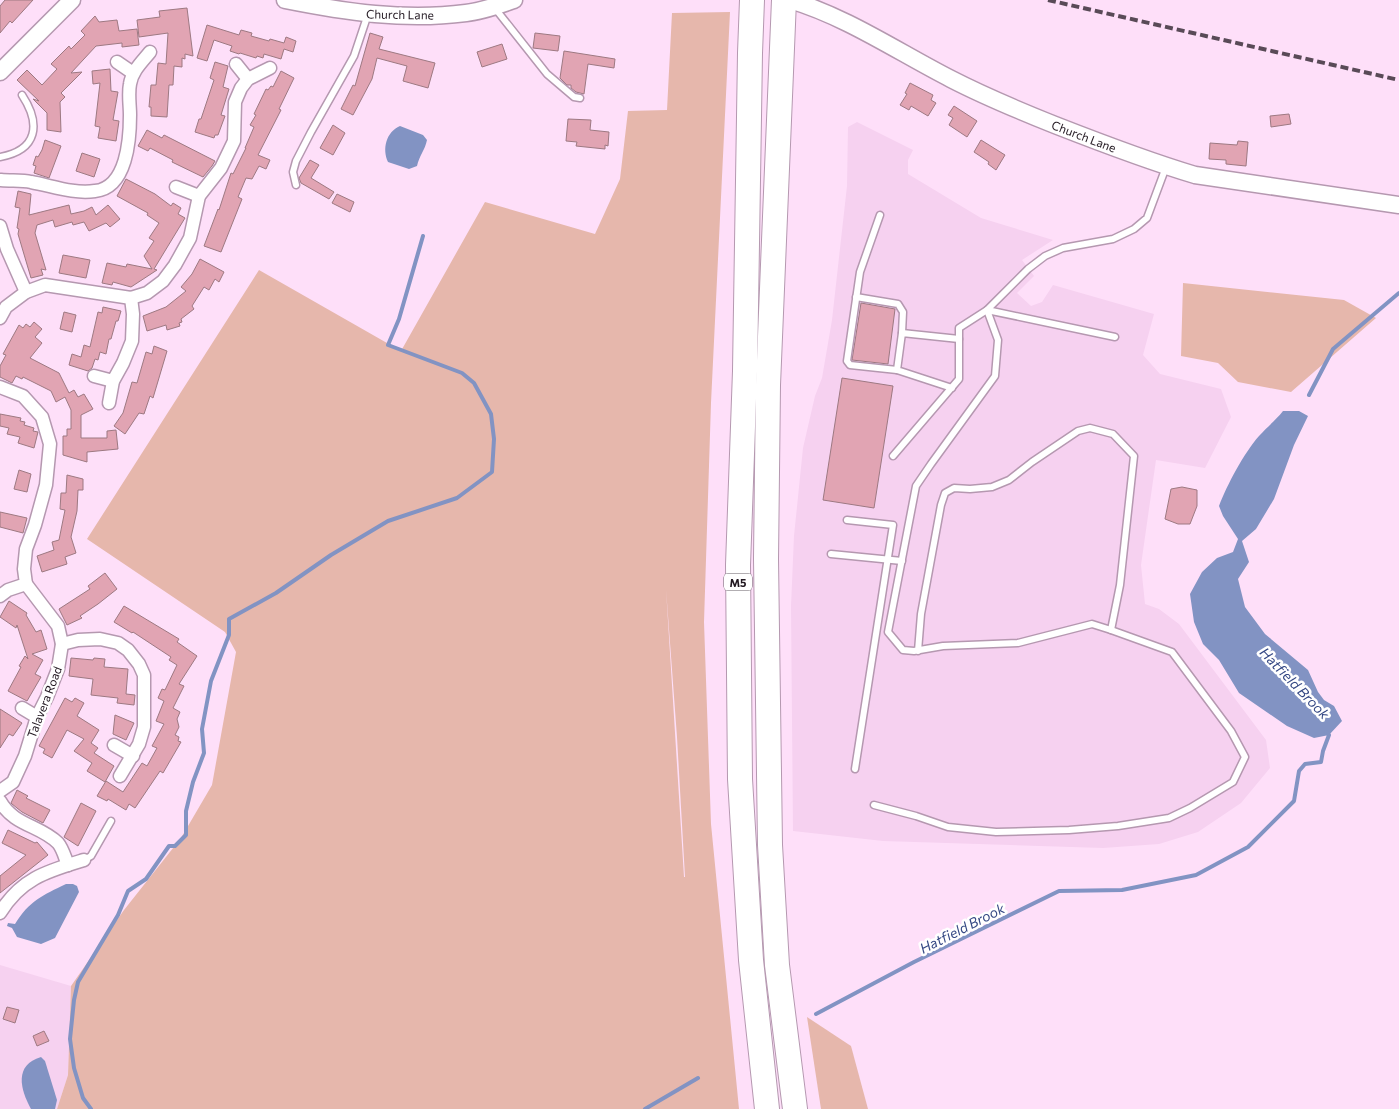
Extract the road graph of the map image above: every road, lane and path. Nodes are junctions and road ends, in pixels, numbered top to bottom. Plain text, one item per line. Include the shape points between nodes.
1 (72, 0) edge
2 (285, 0) edge
3 (514, 0) edge
4 (752, 0) edge
5 (784, 0) edge
6 (790, 0) edge
7 (493, 6) junction
8 (368, 14) junction
9 (150, 52) dead end
10 (116, 62) dead end
11 (236, 64) dead end
12 (270, 68) dead end
13 (0, 72) edge
14 (133, 73) junction
15 (248, 80) junction
16 (22, 95) dead end
17 (580, 98) dead end
18 (0, 157) edge
19 (1166, 166) junction
20 (0, 181) edge
21 (296, 185) dead end
22 (176, 187) dead end
23 (199, 196) junction
24 (1399, 205) edge
25 (880, 215) dead end
26 (0, 226) edge
27 (26, 292) junction
28 (856, 297) junction
29 (131, 298) junction
30 (987, 310) junction
31 (0, 318) edge
32 (902, 333) junction
33 (1116, 338) dead end
34 (959, 339) junction
35 (897, 370) junction
36 (94, 376) dead end
37 (113, 381) junction
38 (0, 387) edge
39 (952, 388) junction
40 (109, 403) dead end
41 (893, 456) dead end
42 (847, 520) dead end
43 (831, 554) dead end
44 (887, 559) junction
45 (902, 560) junction
46 (26, 584) junction
47 (0, 596) edge
48 (1111, 630) junction
49 (62, 644) junction
50 (918, 651) junction
51 (22, 708) dead end
52 (37, 717) junction
53 (114, 745) dead end
54 (133, 756) junction
55 (855, 769) dead end
56 (120, 776) dead end
57 (0, 791) edge
58 (0, 801) edge
59 (874, 805) dead end
60 (111, 821) dead end
61 (84, 860) joint
62 (68, 865) junction
63 (0, 913) edge
64 (767, 1109) edge
65 (795, 1109) edge

1 - 13 street
2 - 8 street, Church Lane
3 - 7 street, Church Lane
4 - 64 highway, M5 via 738,565 740,779 751,960
5 - 65 highway, M5 via 768,385 766,559 770,845 777,965
6 - 19 street, Church Lane via 839,19 953,80 1026,113
7 - 8 street, Church Lane via 467,13
7 - 17 lane via 547,74 574,97
8 - 21 lane via 354,56 296,161 293,172
9 - 14 street
10 - 14 street
11 - 15 street
12 - 15 street
14 - 20 street via 129,86 129,139 124,164 115,182 98,191 80,192 30,182
15 - 23 street via 235,102 234,142 221,168
16 - 18 lane via 35,123 32,138 18,151
19 - 24 street, Church Lane via 1195,174
19 - 30 lane via 1147,218 1134,229 1113,239 1063,248 1045,256
22 - 23 street
23 - 29 street via 190,238 175,265 163,281 147,293
25 - 28 lane via 860,272
26 - 27 street
27 - 29 street via 45,285
27 - 31 street via 6,307
28 - 32 lane via 898,304 903,312
28 - 35 lane via 848,363
29 - 37 street via 132,341
30 - 33 lane
30 - 34 lane via 959,328
30 - 45 lane via 998,340 995,376 916,486
32 - 34 lane
32 - 35 lane
34 - 39 lane via 959,379
35 - 39 lane
36 - 37 street
37 - 40 street
38 - 46 street via 23,396 42,417 50,444 46,485 26,549
39 - 41 lane
42 - 44 lane via 893,525
43 - 44 lane
44 - 45 lane
44 - 55 lane
45 - 50 lane via 888,632 903,650
46 - 47 street
46 - 49 street, Talavera Road via 58,626
48 - 50 lane via 1092,624 1018,643 943,646
48 - 50 lane via 1120,585 1134,456 1113,434 1090,428 1078,431 1008,480 992,487 954,488 944,493 921,614
48 - 59 lane via 1172,652 1231,731 1245,757 1233,782 1169,818 1094,829 996,832 948,827
49 - 52 street, Talavera Road via 58,669
49 - 54 street via 100,639 118,643 140,664 144,675 144,727
51 - 52 street
52 - 57 street, Talavera Road via 13,782
53 - 54 street
54 - 56 street
58 - 62 street via 18,821 59,844
60 - 61 lane via 91,856
61 - 62 street
62 - 63 street via 33,878 18,889

